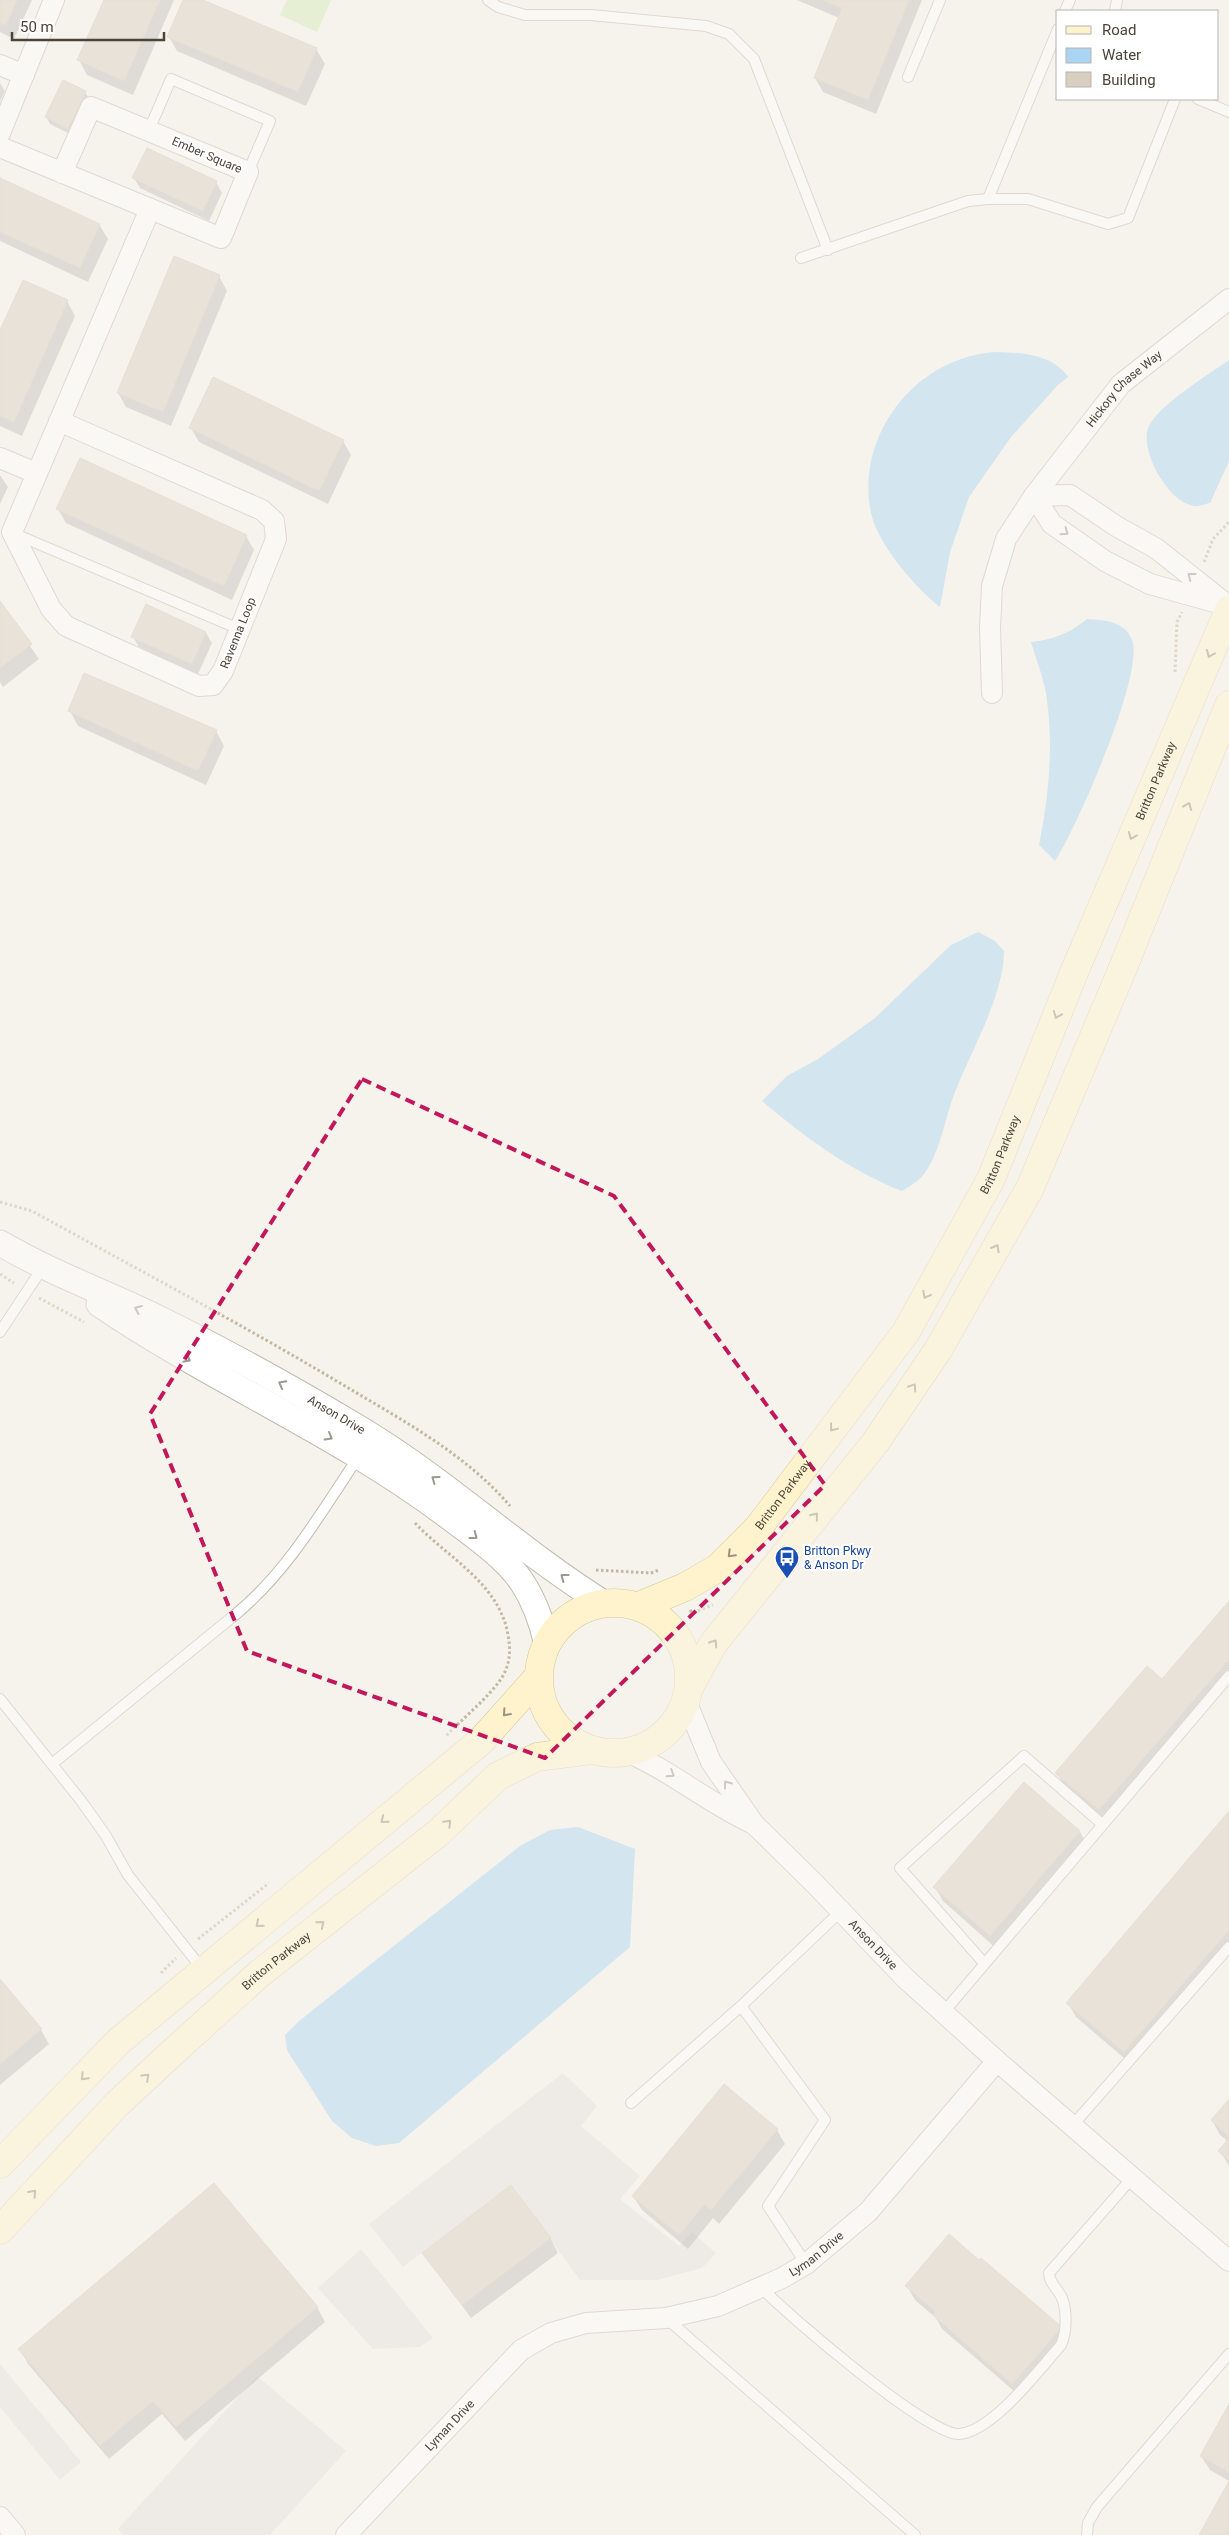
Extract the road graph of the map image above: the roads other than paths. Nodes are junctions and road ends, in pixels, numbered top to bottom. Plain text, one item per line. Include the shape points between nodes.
1 (54, 0) edge
2 (488, 0) edge
3 (940, 0) edge
4 (1056, 34) edge
5 (0, 65) edge
6 (24, 75) junction
7 (908, 77) dead end
8 (1175, 100) edge
9 (1200, 100) edge
10 (1229, 112) edge
11 (149, 130) junction
12 (0, 133) edge
13 (0, 147) edge
14 (248, 172) junction
15 (62, 173) junction
16 (988, 198) junction
17 (150, 209) junction
18 (828, 250) junction
19 (801, 258) dead end
20 (1229, 298) edge
21 (59, 421) junction
22 (0, 458) edge
23 (36, 473) junction
24 (1034, 496) junction
25 (6, 530) edge
26 (1194, 588) junction
27 (1229, 607) edge
28 (239, 629) junction
29 (992, 693) dead end
30 (1229, 705) edge
31 (0, 1243) edge
32 (43, 1266) junction
33 (0, 1332) edge
34 (359, 1455) junction
35 (605, 1604) junction
36 (639, 1606) junction
37 (547, 1645) junction
38 (1229, 1676) edge
39 (538, 1677) junction
40 (688, 1693) junction
41 (0, 1699) edge
42 (592, 1750) junction
43 (627, 1752) junction
44 (52, 1764) junction
45 (754, 1824) junction
46 (1102, 1824) junction
47 (841, 1911) junction
48 (1229, 1947) edge
49 (984, 1963) junction
50 (203, 1971) junction
51 (742, 2006) junction
52 (943, 2013) junction
53 (997, 2062) junction
54 (631, 2103) dead end
55 (1072, 2126) junction
56 (0, 2164) edge
57 (1132, 2178) junction
58 (0, 2230) edge
59 (1229, 2261) edge
60 (806, 2264) junction
61 (762, 2287) junction
62 (666, 2318) junction
63 (1229, 2354) edge
64 (0, 2517) edge
65 (15, 2535) edge
66 (346, 2535) edge
67 (915, 2535) edge
68 (1087, 2535) edge

1 - 6 street
2 - 18 lane via 498,7 525,15 591,16 706,26 729,34 754,59
3 - 7 lane
4 - 16 lane
5 - 6 street
6 - 12 street
8 - 16 lane via 1128,218 1108,224 1028,199
9 - 10 lane
11 - 14 street, Ember Square
11 - 14 lane via 171,79 270,121
11 - 15 street, Ember Square via 91,107
13 - 15 street, Ember Square
14 - 17 street, Ember Square via 221,238
15 - 17 street, Ember Square
16 - 18 lane
17 - 21 street
18 - 19 lane
20 - 24 street, Hickory Chase Way via 1121,384
21 - 23 street
21 - 28 street, Ravenna Loop via 262,510 274,521 276,539
22 - 23 street
23 - 25 street
26 -> 24 street via 1157,549 1070,495
24 -> 26 street via 1052,524 1104,561 1150,584
24 - 29 street, Hickory Chase Way via 1006,539 992,586
25 - 28 lane
25 - 28 street, Ravenna Loop via 51,609 66,626 199,686 213,685 223,671
26 - 27 street
27 -> 36 main road, Britton Parkway via 1075,970 991,1179 906,1332 758,1528 718,1568 685,1587
40 -> 30 main road via 712,1644 876,1443 938,1350 1030,1188
31 - 32 street, Anson Drive
32 - 33 lane
32 -> 34 street, Anson Drive via 149,1338
35 -> 32 street, Anson Drive via 569,1581 434,1478 363,1431 160,1319
34 -> 37 street, Anson Drive via 421,1496 486,1546 522,1581 542,1619
34 - 44 lane via 282,1568 265,1587
35 - 36 main road via 615,1602
35 - 37 main road via 591,1606 570,1616 553,1633
36 - 40 main road via 661,1618 678,1637 688,1660
37 - 39 main road
38 - 46 lane
39 - 42 main road via 542,1701 553,1722 570,1740
39 -> 50 main road via 481,1741
40 - 43 main road via 673,1726 656,1741
45 -> 40 street, Anson Drive via 711,1762
41 - 44 lane
42 - 43 main road via 614,1754
58 -> 42 main road, Britton Parkway via 117,2104 172,2053 259,1974 438,1833 498,1776 537,1757
43 -> 45 street, Anson Drive via 652,1763 728,1812
44 - 50 lane via 106,1836 128,1875
45 - 47 street, Anson Drive
46 - 49 lane
46 - 49 lane via 1024,1756 900,1868
47 - 51 lane
47 - 52 street, Anson Drive
48 - 55 lane
49 - 52 lane
50 -> 56 main road via 118,2042
51 - 54 lane
51 - 60 lane via 825,2120 768,2206
52 - 53 street, Anson Drive
53 - 55 street
53 - 60 street, Lyman Drive via 868,2212
55 - 57 street
57 - 59 street
57 - 61 lane via 1049,2273 1062,2299 1066,2335 1061,2345 1004,2408 976,2429 958,2434 940,2428 851,2367 780,2307
60 - 61 street, Lyman Drive
61 - 62 street, Lyman Drive via 718,2306
62 - 66 street, Lyman Drive via 586,2323 551,2333 520,2350
62 - 67 lane
63 - 68 lane via 1098,2508 1088,2524
64 - 65 street

